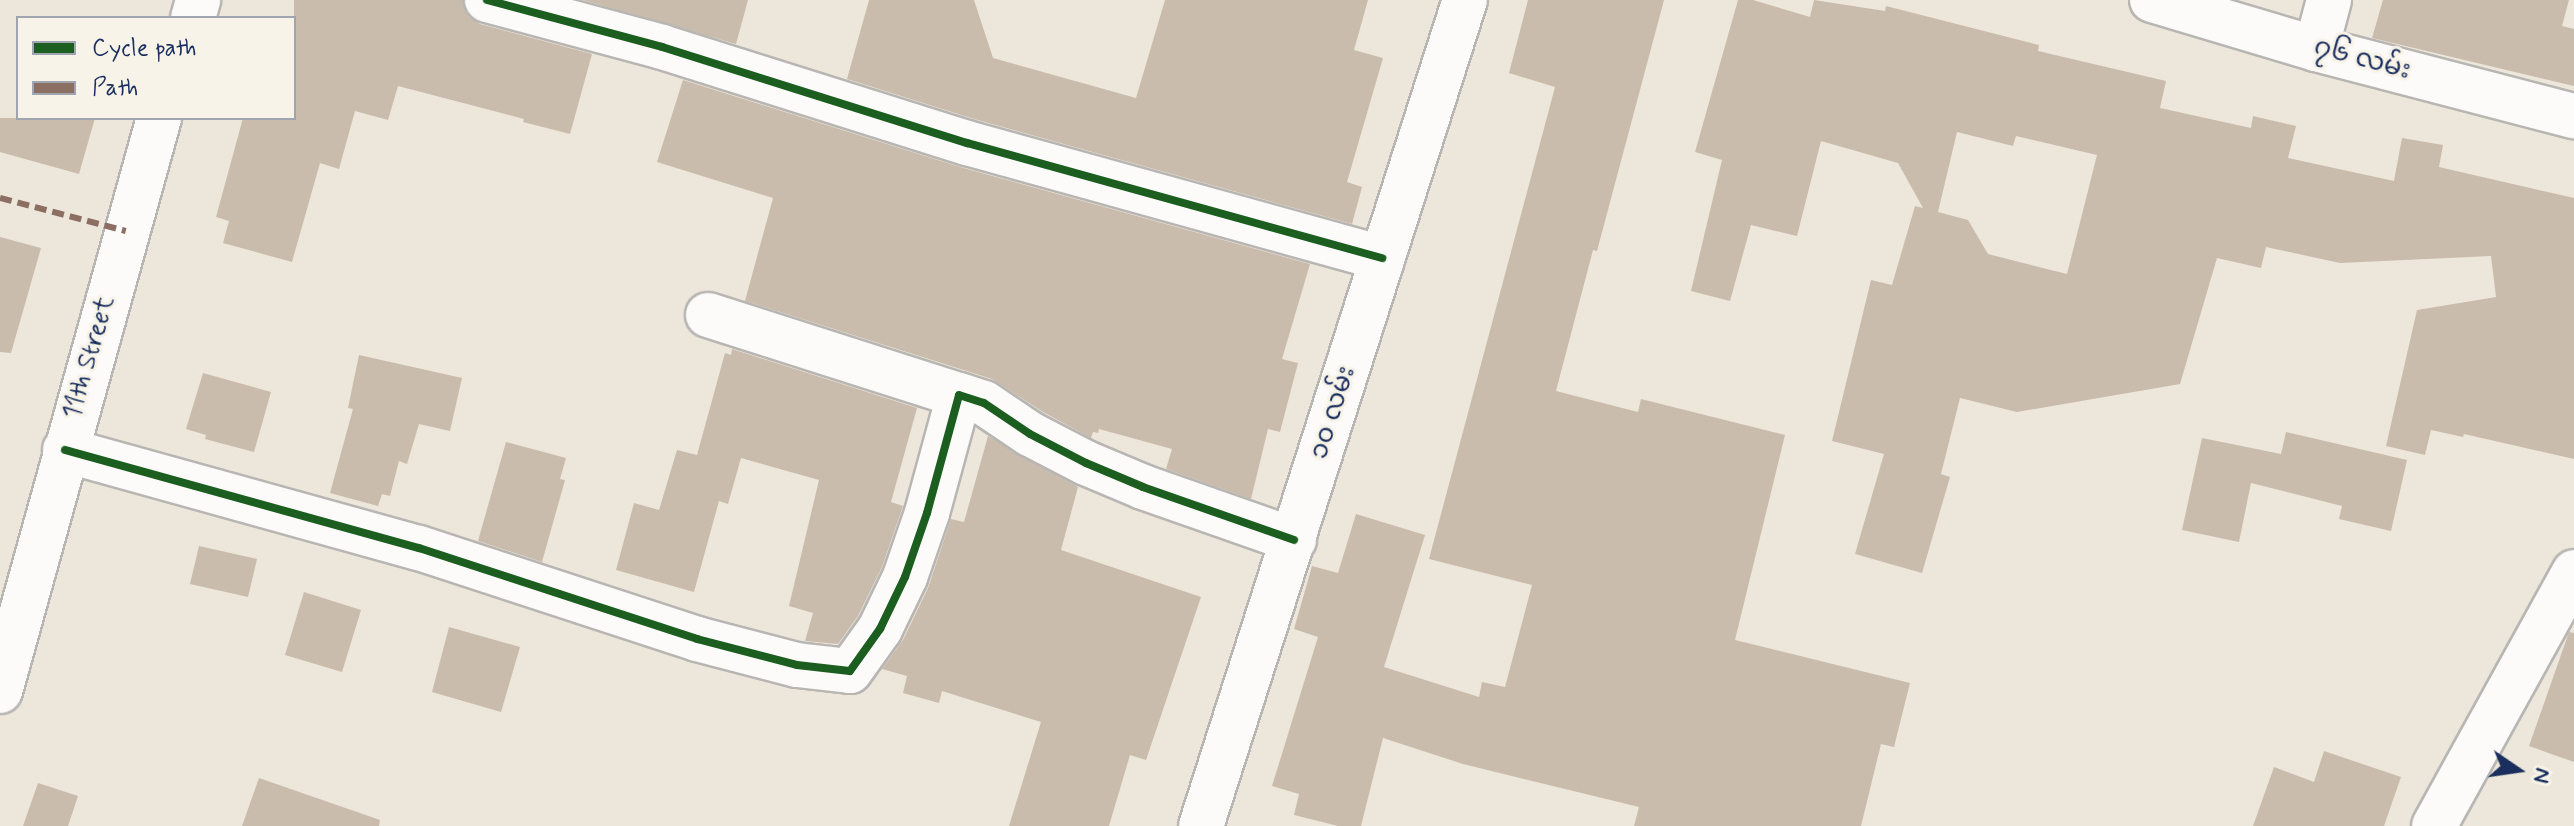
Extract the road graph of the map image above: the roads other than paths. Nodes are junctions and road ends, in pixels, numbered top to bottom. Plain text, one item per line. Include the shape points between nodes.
1 (487, 0) edge
2 (1465, 0) edge
3 (2152, 0) edge
4 (2329, 0) edge
5 (2316, 49) junction
6 (2574, 116) edge
7 (158, 120) edge
8 (1382, 258) junction
9 (708, 315) dead end
10 (959, 395) junction
11 (65, 450) junction
12 (1294, 540) junction
13 (2574, 572) edge
14 (0, 691) edge
15 (1201, 826) edge
16 (2434, 826) edge

1 - 8 street via 662,47 967,143
2 - 8 street, ၁၀ လမ်း
3 - 5 street, ၇၆ လမ်း
4 - 5 street
5 - 6 street, ၇၆ လမ်း
7 - 11 street, 11th Street
8 - 12 street, ၁၀ လမ်း
9 - 10 street
10 - 11 street via 905,577 880,629 850,671 797,665 697,639 419,548
10 - 12 street via 984,403 1086,463
11 - 14 street, 11th Street
12 - 15 street, ၁၀ လမ်း
13 - 16 street

